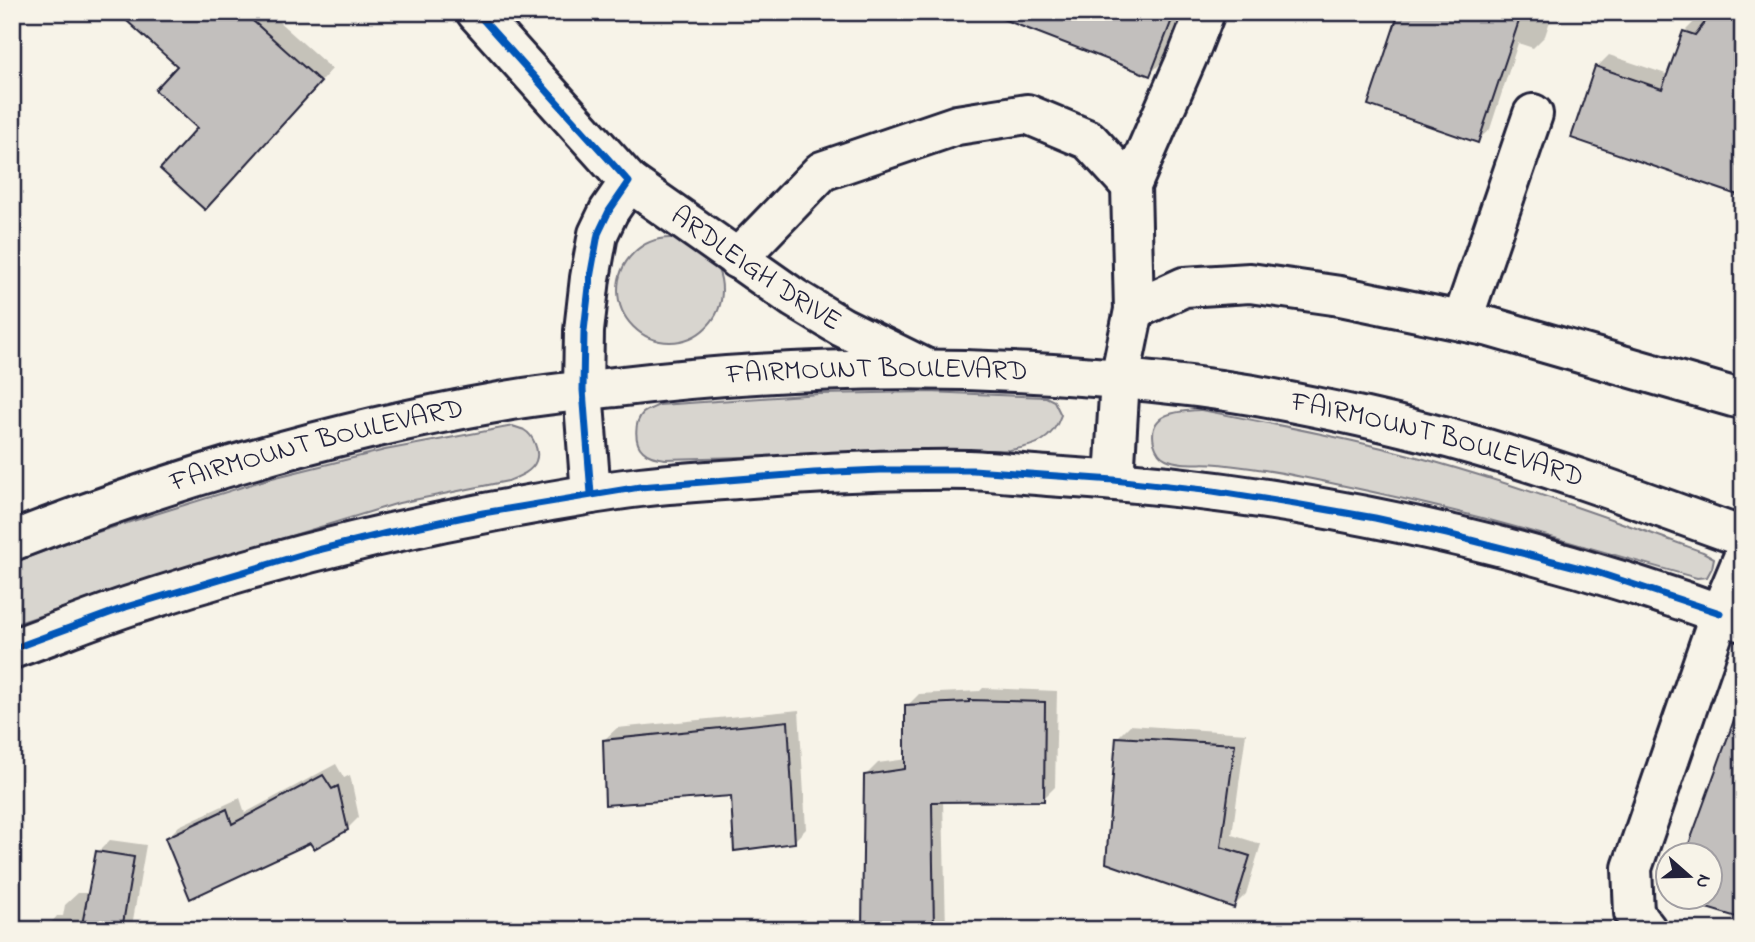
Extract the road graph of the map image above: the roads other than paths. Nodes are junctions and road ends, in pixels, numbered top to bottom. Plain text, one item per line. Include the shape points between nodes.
1 (476, 12) edge
2 (1205, 12) edge
3 (1533, 114) dead end
4 (629, 182) junction
5 (1131, 186) junction
6 (737, 258) junction
7 (1134, 310) junction
8 (1462, 321) junction
9 (925, 368) junction
10 (1120, 379) junction
11 (583, 390) junction
12 (1743, 396) edge
13 (1114, 480) junction
14 (591, 494) junction
15 (1743, 537) edge
16 (12, 541) edge
17 (1743, 558) edge
18 (1732, 617) edge
19 (12, 649) edge
20 (1647, 930) edge

1 - 4 main road, ARDLEIGH DRIVE
2 - 5 main road
3 - 8 main road
4 - 6 main road, ARDLEIGH DRIVE
4 - 11 main road via 598,234 584,331
5 - 6 main road via 1089,140 1027,114 957,125 822,171
5 - 7 main road
6 - 9 main road, ARDLEIGH DRIVE via 842,327
7 - 8 main road via 1184,286 1251,283
7 - 10 main road
8 - 12 main road via 1733,397
9 - 10 main road, FAIRMOUNT BOULEVARD
9 - 11 main road, FAIRMOUNT BOULEVARD via 689,378
10 - 13 main road
10 - 15 main road, FAIRMOUNT BOULEVARD via 1287,401 1408,427 1545,467
11 - 14 main road
11 - 16 main road, FAIRMOUNT BOULEVARD via 423,417 318,443 164,486
13 - 14 main road via 973,470 880,470
13 - 18 main road via 1295,504 1447,534 1596,572
14 - 19 main road via 314,551 126,607
17 - 18 main road
18 - 20 main road via 1632,868 1634,913

